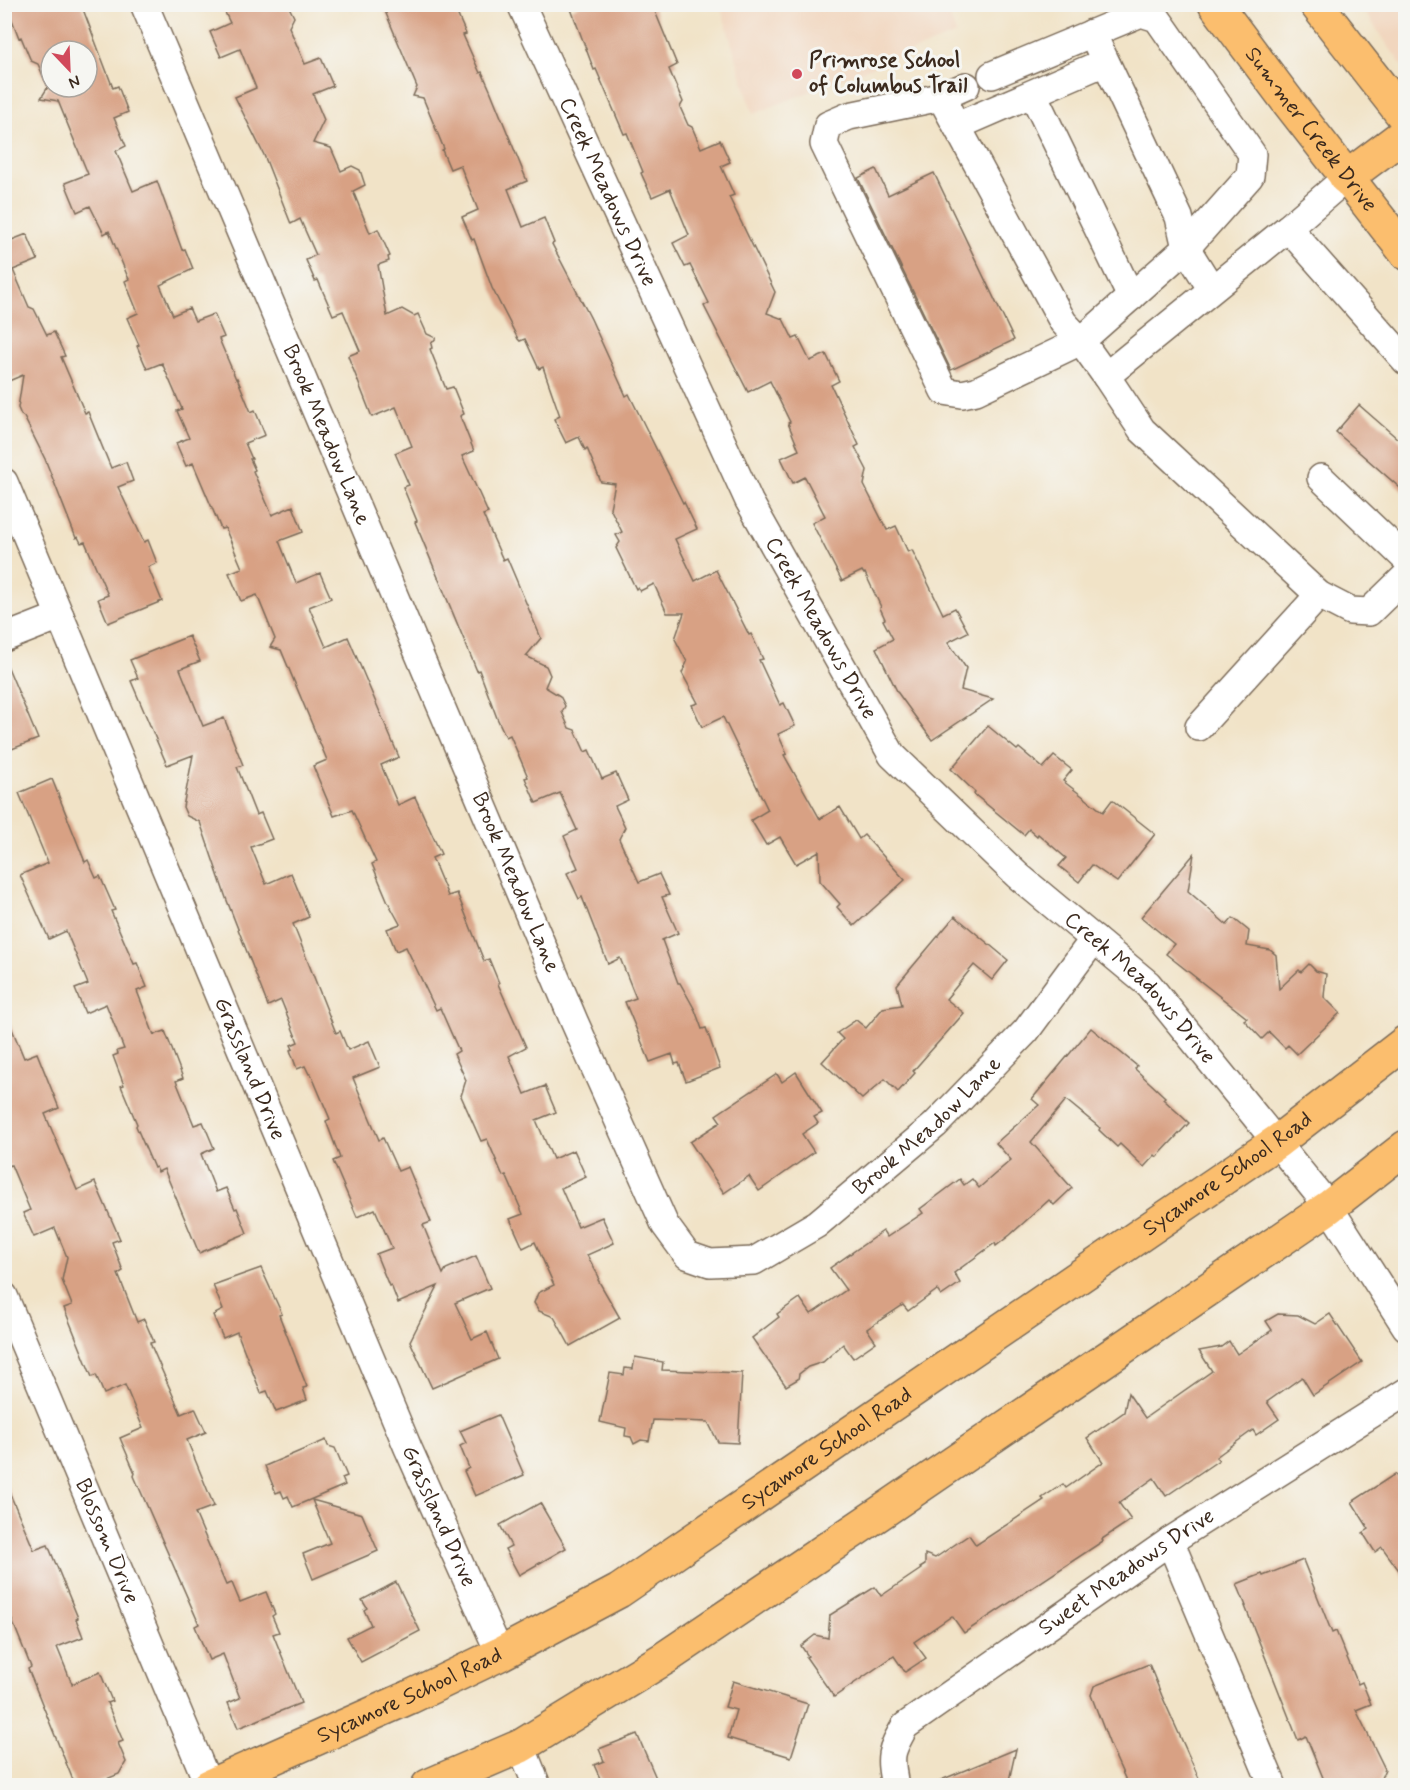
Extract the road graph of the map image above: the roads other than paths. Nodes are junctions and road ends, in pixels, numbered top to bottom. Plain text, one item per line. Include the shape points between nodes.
1 (144, 4) edge
2 (520, 4) edge
3 (1215, 4) edge
4 (1316, 4) edge
5 (1092, 33) junction
6 (1106, 62) junction
7 (992, 75) dead end
8 (966, 86) dead end
9 (1033, 94) junction
10 (941, 97) junction
11 (1406, 119) edge
12 (957, 126) junction
13 (1406, 133) edge
14 (1346, 178) junction
15 (1288, 228) junction
16 (1186, 248) junction
17 (1406, 253) edge
18 (1211, 288) junction
19 (1131, 297) junction
20 (1081, 341) junction
21 (1406, 361) edge
22 (1106, 376) junction
23 (1321, 478) dead end
24 (4, 482) edge
25 (1406, 559) edge
26 (1406, 576) edge
27 (1319, 596) junction
28 (60, 616) junction
29 (4, 638) edge
30 (1199, 727) dead end
31 (1094, 939) junction
32 (1406, 1042) edge
33 (1278, 1142) junction
34 (1406, 1147) edge
35 (1329, 1207) junction
36 (4, 1296) edge
37 (1406, 1327) edge
38 (1406, 1392) edge
39 (1170, 1541) junction
40 (500, 1654) junction
41 (521, 1746) junction
42 (209, 1785) edge
43 (428, 1785) edge
44 (537, 1785) edge
45 (895, 1785) edge
46 (1273, 1785) edge

1 - 31 street, Brook Meadow Lane via 574,1021 665,1225 687,1256 711,1263 754,1261 817,1224 935,1125 1026,1030
2 - 31 street, Creek Meadows Drive via 748,501 892,755 1017,874
3 - 14 main road, Summer Creek Drive
4 - 11 main road
5 - 6 street
5 - 7 street
5 - 16 street via 1141,13 1157,18 1252,154 1250,176
6 - 9 street
6 - 16 street via 1179,217
8 - 10 street
9 - 12 street
9 - 19 street
10 - 12 street
10 - 20 street via 849,116 828,125 824,144 944,391 976,391
12 - 20 street via 1063,322
13 - 14 main road
14 - 15 street
14 - 17 main road, Summer Creek Drive
15 - 18 street
15 - 21 street
16 - 18 street
16 - 19 street
18 - 22 street
19 - 20 street
20 - 22 street
22 - 27 street via 1142,430
23 - 25 street
24 - 28 street, Grassland Drive
26 - 27 street via 1369,612 1350,610
27 - 30 street
28 - 29 street
28 - 40 street, Grassland Drive via 408,1448
31 - 33 street, Creek Meadows Drive via 1148,984
32 - 33 main road, Sycamore School Road
33 - 35 street, Creek Meadows Drive
33 - 40 main road, Sycamore School Road via 619,1591
34 - 35 main road
35 - 37 street, Creek Meadows Drive
35 - 41 main road via 675,1651
36 - 42 street, Blossom Drive
38 - 39 street, Sweet Meadows Drive
39 - 45 street, Sweet Meadows Drive via 905,1725 890,1761
39 - 46 street
40 - 42 main road, Sycamore School Road
41 - 43 main road
41 - 44 street

